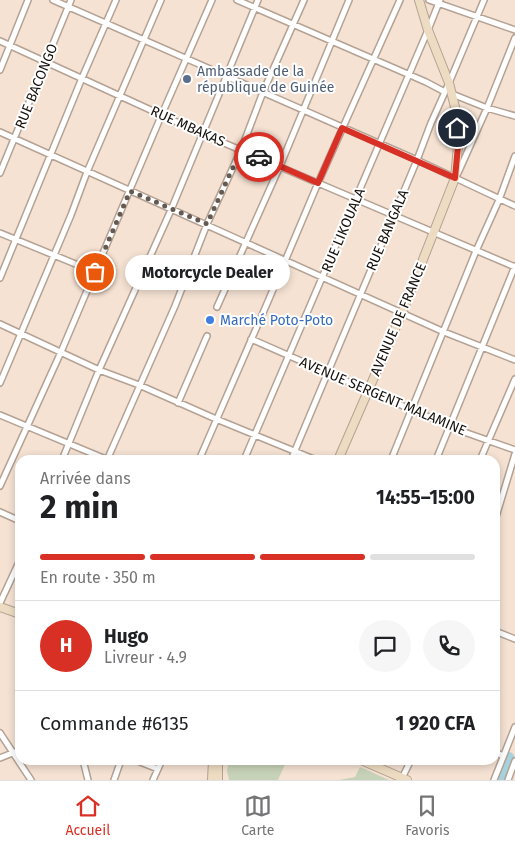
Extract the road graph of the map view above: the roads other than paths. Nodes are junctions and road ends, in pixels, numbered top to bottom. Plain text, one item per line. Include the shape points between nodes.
1 (28, 0) edge
2 (53, 0) edge
3 (71, 0) edge
4 (116, 0) edge
5 (161, 0) edge
6 (212, 0) edge
7 (237, 0) edge
8 (258, 0) edge
9 (304, 0) edge
10 (350, 0) edge
11 (400, 0) edge
12 (419, 0) edge
13 (430, 0) edge
14 (484, 0) edge
15 (439, 2) edge
16 (68, 8) junction
17 (255, 8) junction
18 (477, 16) junction
19 (107, 24) junction
20 (294, 24) junction
21 (428, 30) junction
22 (515, 30) edge
23 (515, 38) edge
24 (0, 41) edge
25 (144, 41) junction
26 (333, 42) junction
27 (10, 46) junction
28 (186, 59) junction
29 (372, 60) junction
30 (46, 62) junction
31 (0, 70) edge
32 (408, 75) junction
33 (225, 77) junction
34 (82, 78) junction
35 (450, 83) junction
36 (263, 92) junction
37 (448, 93) junction
38 (120, 97) junction
39 (487, 108) junction
40 (303, 110) junction
41 (162, 114) junction
42 (515, 116) edge
43 (342, 128) junction
44 (0, 132) edge
45 (203, 134) junction
46 (14, 139) junction
47 (379, 144) junction
48 (241, 150) junction
49 (52, 155) junction
50 (515, 156) edge
51 (417, 160) junction
52 (280, 166) junction
53 (0, 172) edge
54 (87, 172) junction
55 (455, 178) junction
56 (318, 183) junction
57 (130, 191) junction
58 (356, 200) junction
59 (500, 200) junction
60 (515, 206) edge
61 (171, 210) junction
62 (394, 214) junction
63 (207, 224) junction
64 (434, 232) junction
65 (0, 233) edge
66 (16, 240) junction
67 (246, 243) junction
68 (476, 251) junction
69 (53, 256) junction
70 (285, 260) junction
71 (515, 267) edge
72 (95, 272) junction
73 (0, 278) edge
74 (323, 278) junction
75 (359, 294) junction
76 (217, 307) dead end
77 (402, 313) junction
78 (0, 324) edge
79 (444, 332) junction
80 (22, 333) junction
81 (207, 336) dead end
82 (251, 339) junction
83 (483, 348) junction
84 (61, 352) junction
85 (288, 355) junction
86 (515, 360) edge
87 (99, 370) junction
88 (327, 372) junction
89 (515, 379) edge
90 (0, 383) edge
91 (140, 385) junction
92 (367, 391) junction
93 (178, 403) junction
94 (410, 409) junction
95 (0, 415) edge
96 (216, 419) junction
97 (28, 426) junction
98 (450, 426) junction
99 (255, 434) junction
100 (488, 440) junction
101 (69, 445) junction
102 (515, 450) edge
103 (295, 451) junction
104 (515, 454) edge
105 (64, 455) edge
106 (95, 455) edge
107 (110, 455) edge
108 (200, 455) edge
109 (246, 455) edge
110 (293, 455) edge
111 (304, 455) edge
112 (340, 455) edge
113 (392, 455) edge
114 (438, 455) edge
115 (482, 455) edge
116 (0, 486) edge
117 (500, 504) edge
118 (0, 512) edge
119 (15, 519) edge
120 (15, 570) edge
121 (0, 602) edge
122 (0, 607) edge
123 (15, 612) edge
124 (500, 633) edge
125 (515, 639) edge
126 (515, 727) edge
127 (0, 733) edge
128 (15, 752) edge
129 (12, 753) junction
130 (500, 754) edge
131 (503, 756) junction
132 (15, 757) edge
133 (0, 758) edge
134 (515, 762) edge
135 (500, 764) edge
136 (20, 765) edge
137 (84, 765) edge
138 (119, 765) edge
139 (146, 765) edge
140 (160, 765) edge
141 (213, 765) edge
142 (218, 765) edge
143 (372, 765) edge
144 (409, 765) edge
145 (500, 765) edge
146 (158, 770) junction
147 (404, 779) edge
148 (31, 780) edge
149 (88, 780) edge
150 (114, 780) edge
151 (153, 780) edge
152 (212, 780) edge
153 (218, 780) edge
154 (494, 780) edge
155 (508, 780) edge

1 - 27 street
2 - 16 street
3 - 16 street, RUE BACONGO
4 - 19 street
5 - 25 street
6 - 28 street
7 - 17 street
8 - 17 street
9 - 20 street
10 - 26 street
11 - 29 street
12 - 21 main road, AVENUE DE FRANCE
13 - 15 street
14 - 18 street
15 - 18 street
15 - 21 street, RUE LIKOUALA
16 - 19 street
16 - 30 street, RUE BACONGO
17 - 20 street
17 - 33 street
18 - 22 street
18 - 35 street
19 - 25 street
19 - 34 street
20 - 26 street
20 - 36 street
21 - 32 street, RUE LIKOUALA
21 - 35 main road, AVENUE DE FRANCE
23 - 39 street
24 - 27 street, RUE MBAKAS
25 - 28 street
25 - 38 street
26 - 29 street
26 - 40 street
27 - 30 street, RUE MBAKAS
27 - 31 street
28 - 33 street
28 - 41 street
29 - 32 street
29 - 43 street
30 - 34 street, RUE MBAKAS
30 - 46 street, RUE BACONGO
32 - 37 street
32 - 47 street, RUE LIKOUALA
33 - 36 street
33 - 45 street
34 - 38 street, RUE MBAKAS
34 - 49 street
35 - 37 main road, AVENUE DE FRANCE
36 - 40 street
36 - 48 street
37 - 39 street
37 - 51 street, RUE BANGALA via 431,123
37 - 55 main road, AVENUE DE FRANCE via 456,111 458,146
38 - 41 street, RUE MBAKAS
38 - 54 street
39 - 42 street
39 - 55 street
40 - 43 street
40 - 52 street
41 - 45 street, RUE MBAKAS
41 - 57 street
43 - 47 street
43 - 56 street
44 - 46 street
45 - 48 street, RUE MBAKAS
45 - 61 street
46 - 49 street
46 - 53 street, RUE BACONGO
47 - 51 street
47 - 58 street, RUE LIKOUALA
48 - 52 street, RUE MBAKAS
48 - 63 street
49 - 54 street
49 - 66 street
50 - 59 street
51 - 55 street
51 - 62 street, RUE BANGALA
52 - 56 street, RUE MBAKAS
52 - 67 street
54 - 57 street
54 - 69 street
55 - 59 street
55 - 64 main road, AVENUE DE FRANCE
56 - 58 street, RUE MBAKAS
56 - 70 street
57 - 61 street
57 - 72 street
58 - 62 street, RUE MBAKAS
58 - 74 street, RUE LIKOUALA
59 - 60 street
59 - 68 street
61 - 63 street
61 - 87 street
62 - 64 street, RUE MBAKAS
62 - 75 street, RUE BANGALA
63 - 67 street
63 - 91 street
64 - 68 street, RUE MBAKAS
64 - 77 main road, AVENUE DE FRANCE
65 - 66 street
66 - 69 street
66 - 73 street
67 - 70 street
67 - 76 street
68 - 71 street, RUE MBAKAS
68 - 79 street
69 - 72 street
69 - 80 street
70 - 74 street
70 - 82 street
71 - 83 street
72 - 84 street
74 - 75 street
74 - 85 street, RUE LIKOUALA
75 - 77 street
75 - 88 street, RUE BANGALA
77 - 79 street
77 - 92 main road, AVENUE DE FRANCE
78 - 80 street
79 - 83 street
79 - 94 street
80 - 84 street
80 - 90 street
81 - 93 street
82 - 85 street, AVENUE SERGENT MALAMINE
82 - 96 street
83 - 86 street
83 - 98 street
84 - 87 street
84 - 97 street
85 - 88 street, AVENUE SERGENT MALAMINE
85 - 99 street, RUE LIKOUALA
87 - 91 street
87 - 101 street
88 - 92 street, AVENUE SERGENT MALAMINE
88 - 103 street, RUE BANGALA
89 - 100 street
91 - 93 street
91 - 107 street
92 - 94 street, AVENUE SERGENT MALAMINE
92 - 112 main road, AVENUE DE FRANCE
93 - 96 street
94 - 98 street, AVENUE SERGENT MALAMINE
94 - 113 street
95 - 97 street
96 - 99 street
96 - 108 street
97 - 101 street
97 - 116 street
98 - 100 street, AVENUE SERGENT MALAMINE
98 - 114 street
99 - 103 street
99 - 109 street, RUE LIKOUALA
100 - 102 street, AVENUE SERGENT MALAMINE
100 - 115 street
101 - 105 street
101 - 106 street
103 - 110 street, RUE BANGALA
103 - 111 street
104 - 117 street
118 - 119 street
120 - 121 street
122 - 123 main road
124 - 125 street
126 - 131 street
127 - 129 street
128 - 129 street
129 - 132 street
129 - 133 street
130 - 131 street
131 - 135 street
134 - 155 street
136 - 148 street
137 - 149 street
138 - 150 street
139 - 146 street
140 - 146 street
141 - 152 main road
142 - 153 main road
143 - 147 main road
144 - 147 street
145 - 154 street
146 - 151 street

